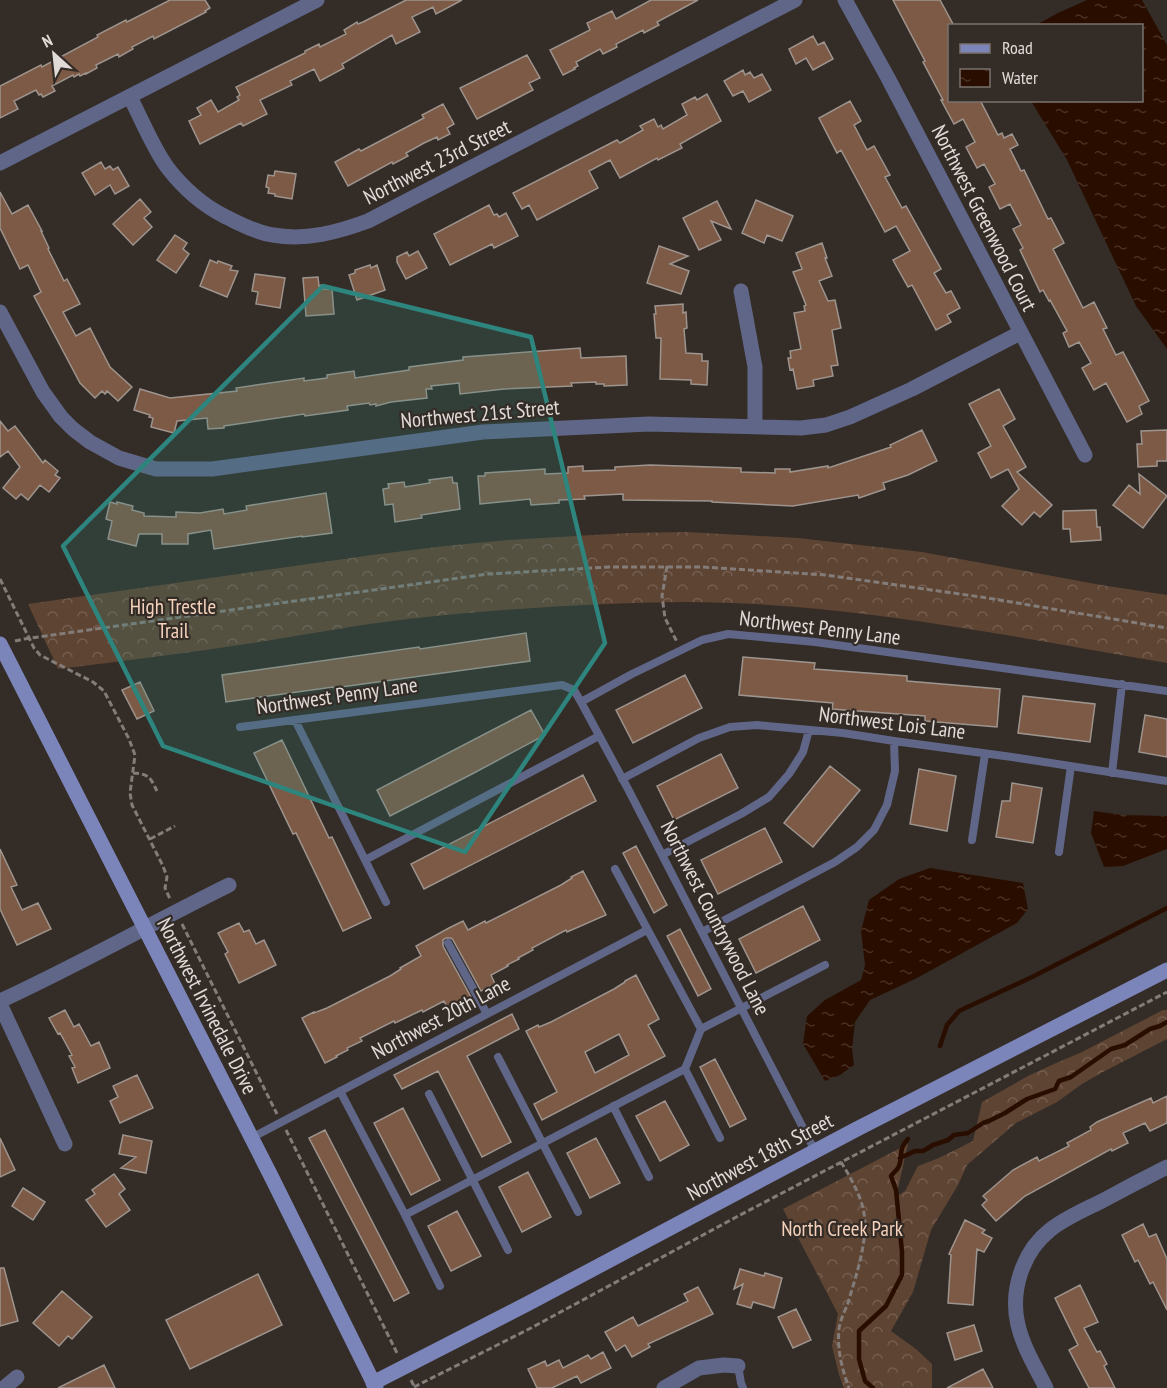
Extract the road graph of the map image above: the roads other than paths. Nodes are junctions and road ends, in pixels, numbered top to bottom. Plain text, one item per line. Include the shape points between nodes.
1 (317, 0) edge
2 (795, 0) edge
3 (845, 0) edge
4 (130, 97) junction
5 (0, 163) edge
6 (741, 291) dead end
7 (0, 312) edge
8 (1020, 333) junction
9 (755, 426) junction
10 (1084, 455) dead end
11 (5, 644) edge
12 (1122, 684) junction
13 (1167, 692) edge
14 (581, 702) junction
15 (295, 720) junction
16 (240, 727) dead end
17 (809, 730) junction
18 (599, 736) junction
19 (894, 741) junction
20 (985, 753) junction
21 (1071, 766) junction
22 (1112, 773) junction
23 (622, 779) junction
24 (1167, 782) edge
25 (972, 840) dead end
26 (1059, 852) dead end
27 (662, 855) junction
28 (365, 860) junction
29 (615, 869) dead end
30 (229, 885) dead end
31 (386, 902) dead end
32 (144, 927) junction
33 (647, 930) junction
34 (702, 932) junction
35 (448, 943) dead end
36 (825, 965) dead end
37 (1167, 970) edge
38 (0, 1003) edge
39 (741, 1008) junction
40 (487, 1014) junction
41 (701, 1029) junction
42 (498, 1057) dead end
43 (685, 1069) junction
44 (340, 1091) junction
45 (429, 1094) dead end
46 (613, 1107) junction
47 (251, 1138) junction
48 (720, 1138) dead end
49 (542, 1143) junction
50 (65, 1144) dead end
51 (815, 1151) junction
52 (1167, 1167) edge
53 (649, 1177) dead end
54 (473, 1180) junction
55 (578, 1212) dead end
56 (405, 1215) junction
57 (508, 1250) dead end
58 (440, 1286) dead end
59 (738, 1366) joint
60 (17, 1377) dead end
61 (375, 1385) edge
62 (4, 1388) edge
63 (664, 1388) edge
64 (743, 1388) edge
65 (1046, 1388) edge

1 - 4 street
2 - 4 street, Northwest 23rd Street via 377,217 322,235 274,235 248,228 212,210 193,196 166,166
3 - 8 street, Northwest Greenwood Court
4 - 5 street
6 - 9 street via 755,367
7 - 9 street, Northwest 21st Street via 61,417 100,448 156,469 212,470 483,432 649,424
8 - 9 street, Northwest 21st Street via 850,417 801,428
8 - 10 street, Northwest Greenwood Court
11 - 32 main road, Northwest Irvinedale Drive
12 - 13 lane, Northwest Penny Lane
12 - 14 lane, Northwest Penny Lane via 816,642 728,634 702,639
12 - 22 lane
14 - 15 lane, Northwest Penny Lane via 574,690 562,685
14 - 18 lane, Northwest Countrywood Lane
15 - 16 lane, Northwest Penny Lane
15 - 28 lane
17 - 19 lane, Northwest Lois Lane
17 - 23 lane, Northwest Lois Lane via 757,725 730,727 699,738
17 - 27 lane via 803,752 770,797
18 - 23 lane, Northwest Countrywood Lane
18 - 28 lane
19 - 20 lane, Northwest Lois Lane
19 - 34 lane via 895,771 887,805 874,830 857,847
20 - 21 lane, Northwest Lois Lane
20 - 25 lane
21 - 22 lane, Northwest Lois Lane
21 - 26 lane
22 - 24 lane, Northwest Lois Lane
23 - 27 lane, Northwest Countrywood Lane
27 - 34 lane, Northwest Countrywood Lane
28 - 31 lane
29 - 33 lane
30 - 32 street
32 - 38 street
32 - 47 main road, Northwest Irvinedale Drive
33 - 40 lane, Northwest 20th Lane
33 - 41 lane
34 - 39 lane, Northwest Countrywood Lane
35 - 40 lane
36 - 39 lane
37 - 51 main road, Northwest 18th Street
38 - 50 street
39 - 41 lane
39 - 51 lane, Northwest Countrywood Lane
40 - 44 lane, Northwest 20th Lane
41 - 43 lane
42 - 49 lane
43 - 46 lane
43 - 48 lane
44 - 47 lane, Northwest 20th Lane
44 - 56 lane
45 - 54 lane
46 - 49 lane
46 - 53 lane
47 - 61 main road, Northwest Irvinedale Drive
49 - 54 lane
49 - 55 lane
51 - 61 main road, Northwest 18th Street
52 - 65 street via 1058,1224 1029,1254 1019,1280 1015,1310 1024,1344
54 - 56 lane
54 - 57 lane
56 - 58 lane
59 - 63 street via 699,1368
59 - 64 lane
60 - 62 street

